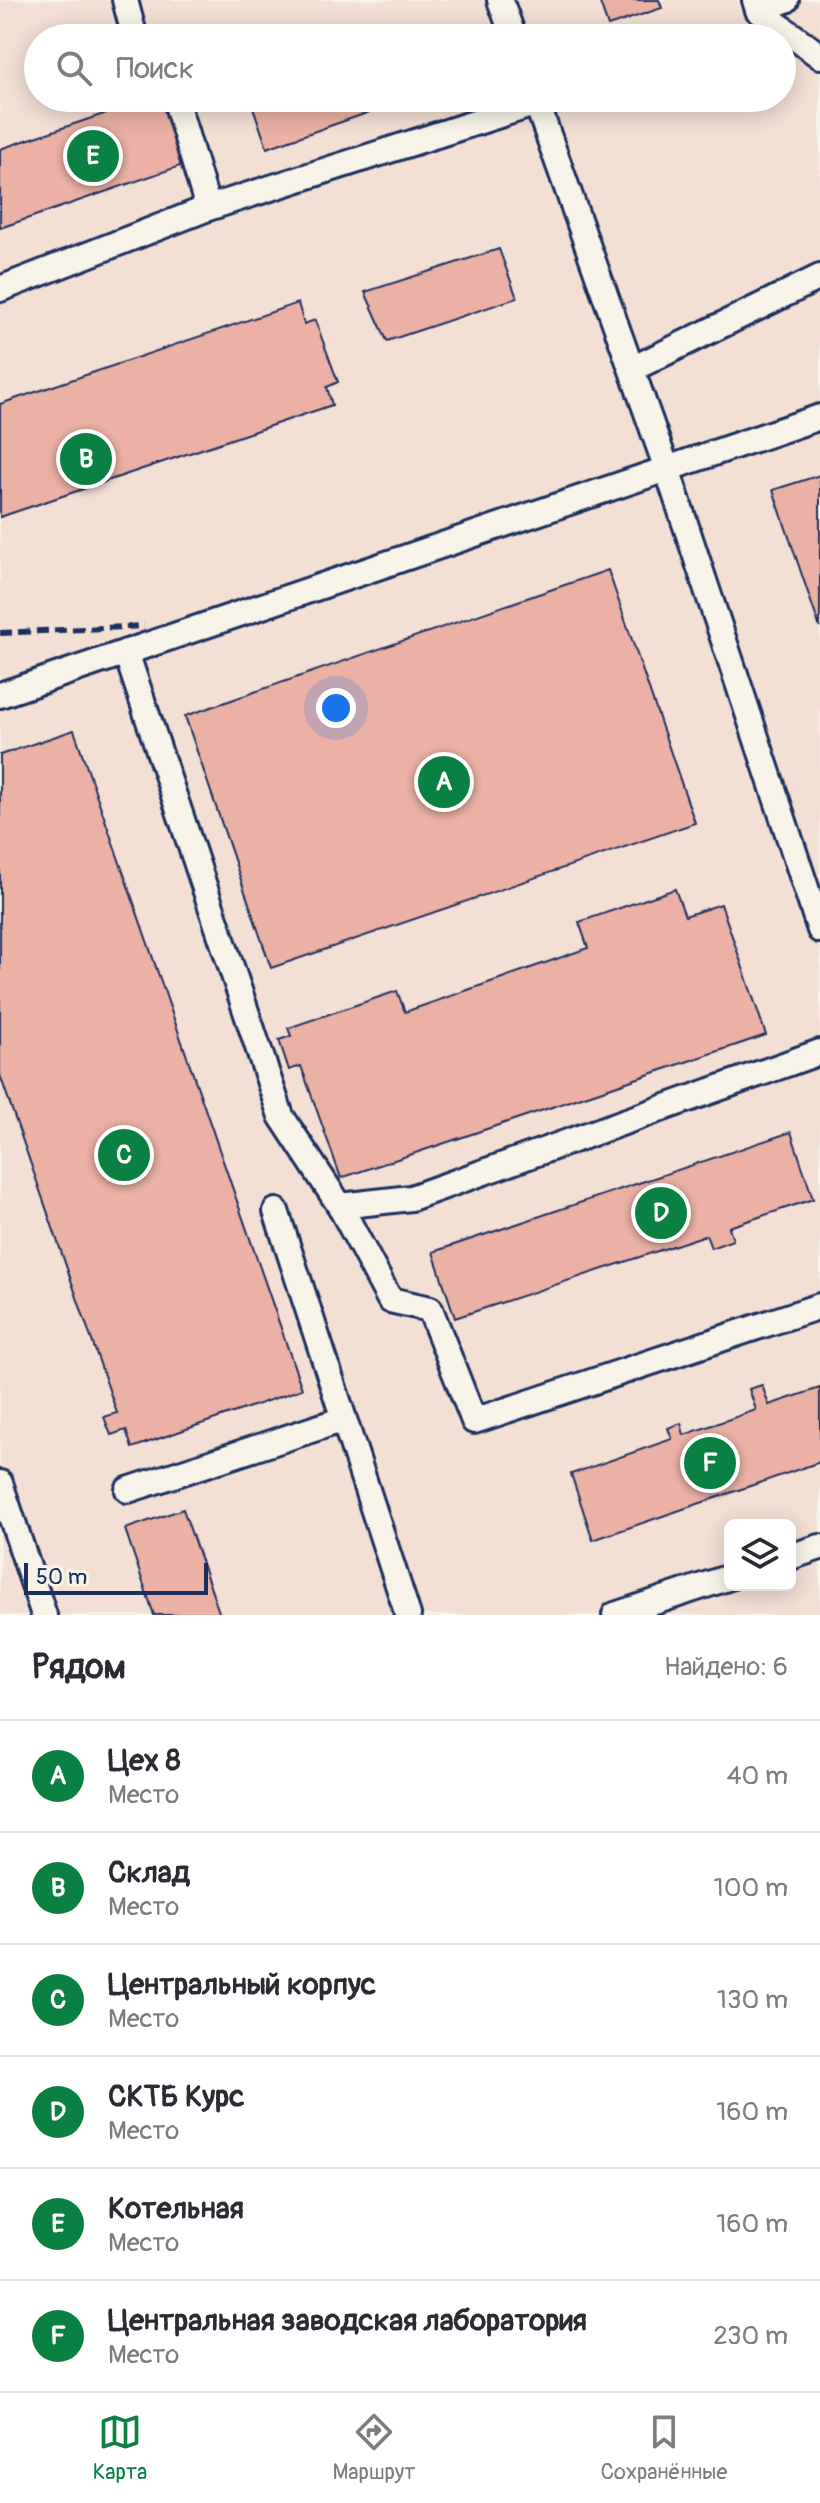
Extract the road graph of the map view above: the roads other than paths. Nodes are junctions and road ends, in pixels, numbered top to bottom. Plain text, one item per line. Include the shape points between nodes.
1 (125, 0) edge
2 (500, 0) edge
3 (786, 0) edge
4 (756, 5) edge
5 (131, 24) edge
6 (509, 24) edge
7 (780, 24) edge
8 (796, 37) edge
9 (820, 56) edge
10 (179, 112) edge
11 (500, 112) edge
12 (540, 112) edge
13 (208, 208) junction
14 (820, 277) edge
15 (0, 289) edge
16 (632, 369) junction
17 (820, 417) edge
18 (667, 469) junction
19 (126, 652) junction
20 (0, 695) edge
21 (820, 930) edge
22 (820, 1052) edge
23 (340, 1206) junction
24 (276, 1211) dead end
25 (820, 1306) edge
26 (344, 1419) junction
27 (0, 1483) edge
28 (128, 1490) dead end
29 (820, 1547) edge
30 (796, 1555) edge
31 (724, 1579) edge
32 (44, 1615) edge
33 (408, 1615) edge
34 (615, 1615) edge

1 - 5 street
2 - 6 street
3 - 4 street
4 - 7 street
8 - 9 street
10 - 13 street
11 - 13 street
12 - 16 street
13 - 15 street
14 - 16 street
16 - 18 street
17 - 18 street
18 - 19 street
18 - 21 street
19 - 20 street
19 - 23 street via 281,1116
22 - 23 street via 411,1198
23 - 25 street via 390,1300 430,1309 474,1421
24 - 26 street
26 - 28 street
26 - 33 street
27 - 32 street
29 - 30 street
31 - 34 street

